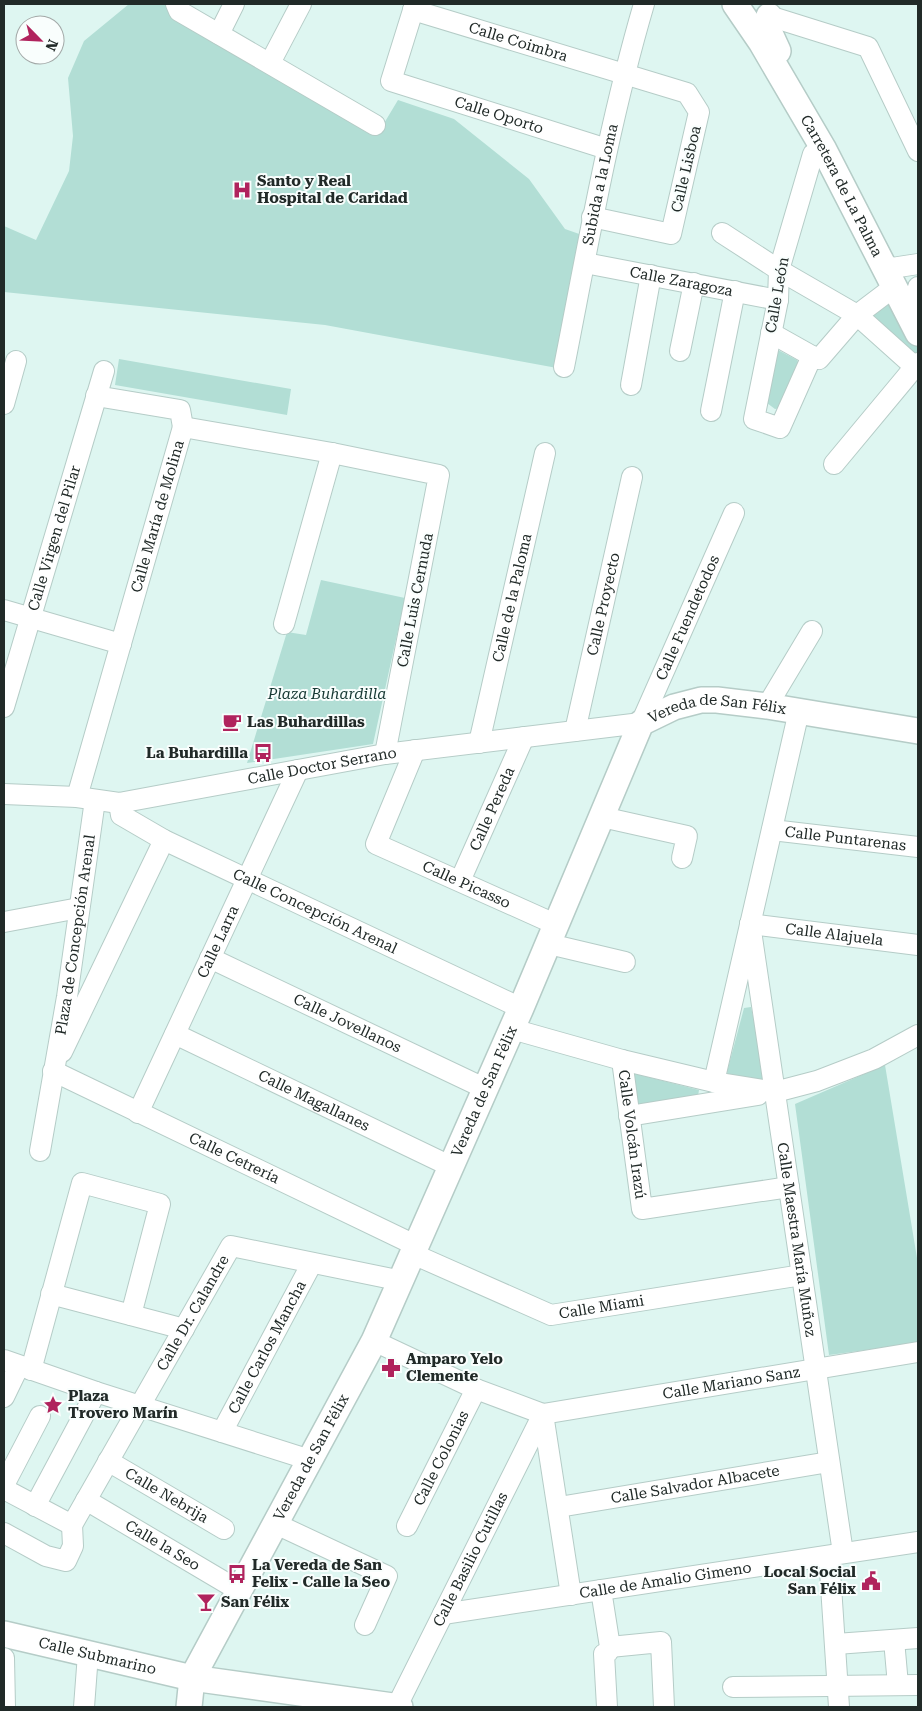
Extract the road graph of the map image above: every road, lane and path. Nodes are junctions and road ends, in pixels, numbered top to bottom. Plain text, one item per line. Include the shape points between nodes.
1 (234, 4) edge
2 (301, 4) edge
3 (644, 4) edge
4 (414, 7) edge
5 (178, 8) edge
6 (754, 8) edge
7 (219, 34) junction
8 (761, 42) junction
9 (270, 63) junction
10 (623, 75) junction
11 (375, 125) dead end
12 (823, 148) junction
13 (607, 149) junction
14 (918, 151) edge
15 (592, 217) junction
16 (722, 233) dead end
17 (882, 262) junction
18 (585, 263) junction
19 (918, 264) edge
20 (779, 270) junction
21 (651, 275) junction
22 (694, 283) junction
23 (906, 287) edge
24 (735, 292) junction
25 (778, 300) junction
26 (857, 315) junction
27 (918, 326) edge
28 (771, 333) junction
29 (918, 333) edge
30 (680, 351) dead end
31 (812, 356) junction
32 (16, 361) dead end
33 (916, 365) edge
34 (564, 366) dead end
35 (104, 370) dead end
36 (631, 385) dead end
37 (96, 396) junction
38 (4, 404) edge
39 (711, 411) dead end
40 (183, 427) junction
41 (332, 453) junction
42 (545, 453) dead end
43 (834, 464) dead end
44 (439, 475) joint
45 (632, 477) dead end
46 (734, 513) dead end
47 (4, 610) edge
48 (30, 618) junction
49 (284, 624) dead end
50 (812, 631) dead end
51 (121, 644) junction
52 (4, 706) edge
53 (767, 706) junction
54 (799, 710) junction
55 (641, 723) junction
56 (575, 731) junction
57 (918, 731) edge
58 (524, 737) junction
59 (479, 743) junction
60 (415, 750) junction
61 (385, 754) junction
62 (298, 770) junction
63 (4, 794) edge
64 (86, 798) junction
65 (119, 803) junction
66 (602, 817) junction
67 (772, 830) junction
68 (164, 840) junction
69 (918, 848) edge
70 (682, 858) dead end
71 (247, 880) junction
72 (460, 881) junction
73 (79, 908) junction
74 (4, 922) edge
75 (750, 924) junction
76 (553, 934) junction
77 (918, 945) edge
78 (210, 958) junction
79 (625, 962) dead end
80 (517, 1019) junction
81 (175, 1034) junction
82 (918, 1035) edge
83 (622, 1060) junction
84 (52, 1072) junction
85 (714, 1082) junction
86 (486, 1089) junction
87 (775, 1092) junction
88 (138, 1113) junction
89 (630, 1116) junction
90 (40, 1151) dead end
91 (452, 1167) junction
92 (789, 1187) junction
93 (415, 1250) junction
94 (312, 1263) junction
95 (802, 1275) junction
96 (402, 1281) junction
97 (52, 1294) junction
98 (131, 1315) junction
99 (184, 1329) junction
100 (374, 1341) junction
101 (918, 1352) edge
102 (18, 1366) edge
103 (816, 1368) junction
104 (476, 1389) junction
105 (96, 1392) junction
106 (4, 1397) edge
107 (139, 1406) junction
108 (543, 1414) junction
109 (40, 1416) dead end
110 (222, 1432) junction
111 (310, 1460) junction
112 (108, 1461) junction
113 (830, 1462) junction
114 (4, 1485) edge
115 (4, 1489) edge
116 (86, 1500) junction
117 (35, 1506) junction
118 (559, 1507) junction
119 (276, 1524) junction
120 (72, 1525) junction
121 (407, 1526) dead end
122 (224, 1529) dead end
123 (4, 1533) edge
124 (918, 1542) edge
125 (836, 1554) junction
126 (238, 1590) junction
127 (601, 1590) junction
128 (571, 1595) junction
129 (443, 1614) junction
130 (365, 1625) dead end
131 (4, 1634) edge
132 (918, 1638) edge
133 (894, 1640) junction
134 (836, 1644) junction
135 (610, 1646) junction
136 (88, 1654) junction
137 (4, 1658) edge
138 (192, 1678) junction
139 (918, 1685) edge
140 (839, 1686) junction
141 (898, 1686) junction
142 (733, 1687) dead end
143 (5, 1707) edge
144 (84, 1707) edge
145 (189, 1707) edge
146 (399, 1707) edge
147 (607, 1707) edge
148 (664, 1707) edge
149 (839, 1707) edge

1 - 7 street
2 - 9 street
3 - 10 street, Subida a la Loma
4 - 10 street, Calle Coimbra
4 - 13 street, Calle Oporto via 391,81
5 - 7 street
6 - 8 main road
6 - 8 main road, Carretera de La Palma
6 - 12 main road
6 - 14 street via 868,47
7 - 9 street
8 - 12 main road, Carretera de La Palma
9 - 11 street
10 - 13 street, Subida a la Loma
10 - 15 street, Calle Lisboa via 687,94 699,112 671,234
12 - 17 main road, Carretera de La Palma
12 - 20 street, Calle León via 813,154
13 - 15 street, Subida a la Loma
15 - 18 street, Subida a la Loma
16 - 20 street
17 - 19 street via 892,268
17 - 23 main road, Carretera de La Palma
18 - 21 street, Calle Zaragoza
18 - 34 street, Subida a la Loma
20 - 25 street, Calle León
20 - 26 street
21 - 22 street, Calle Zaragoza
21 - 36 street
22 - 24 street, Calle Zaragoza
22 - 30 street
23 - 26 street
23 - 27 street via 916,307
23 - 29 main road, Carretera de La Palma
24 - 25 street, Calle Zaragoza
24 - 39 street
25 - 28 street, Calle León
26 - 31 street via 819,359
26 - 33 street
28 - 31 street
28 - 31 street, Calle León via 754,419 780,428
32 - 38 street
33 - 43 street
35 - 37 street, Calle Virgen del Pilar
37 - 40 street via 180,410
37 - 48 street, Calle Virgen del Pilar
40 - 41 street, Calle María de Molina
40 - 51 street, Calle María de Molina
41 - 44 street, Calle María de Molina
41 - 49 street
42 - 59 street, Calle de la Paloma
44 - 61 street, Calle Luis Cernuda
45 - 56 street, Calle Proyecto
46 - 55 street, Calle Fuendetodos
47 - 48 street
48 - 51 street
48 - 52 street, Calle Virgen del Pilar
50 - 53 street
51 - 64 street, Calle María de Molina
53 - 54 main road, Vereda de San Félix
53 - 55 main road, Vereda de San Félix via 733,700 702,700 674,707
54 - 57 main road, Vereda de San Félix
54 - 67 street, Calle Maestra María Muñoz
55 - 56 street, Calle Doctor Serrano
55 - 66 main road, Vereda de San Félix
56 - 58 street, Calle Doctor Serrano
58 - 59 street, Calle Doctor Serrano
58 - 72 street, Calle Pereda
59 - 60 street, Calle Doctor Serrano
60 - 61 street, Calle Doctor Serrano
60 - 72 street, Calle Picasso via 376,844
61 - 62 street, Calle Doctor Serrano
62 - 65 street, Calle Doctor Serrano
62 - 71 street, Calle Larra
63 - 64 street, Calle Doctor Serrano
64 - 65 street, Calle Doctor Serrano
64 - 73 street, Plaza de Concepción Arenal
65 - 68 street, Calle Concepción Arenal via 121,815
66 - 70 street via 687,836
66 - 76 main road, Vereda de San Félix
67 - 69 street, Calle Puntarenas
67 - 75 street, Calle Maestra María Muñoz
68 - 71 street, Calle Concepción Arenal
68 - 84 street, Plaza de Concepción Arenal
71 - 78 street, Calle Larra
71 - 80 street, Calle Concepción Arenal
72 - 76 street, Calle Picasso
73 - 74 street
73 - 84 street, Plaza de Concepción Arenal via 67,997
75 - 77 street, Calle Alajuela
75 - 85 street, Calle Maestra María Muñoz
75 - 87 street, Calle Maestra María Muñoz
76 - 79 street, Calle Picasso
76 - 80 main road, Vereda de San Félix
78 - 81 street, Calle Larra
78 - 86 street, Calle Jovellanos
80 - 83 street, Calle Concepción Arenal
80 - 86 main road, Vereda de San Félix
81 - 88 street, Calle Larra
81 - 91 street, Calle Magallanes
82 - 87 street via 874,1059 817,1081
83 - 85 street, Calle Concepción Arenal
83 - 89 street, Calle Volcán Irazú
84 - 88 street, Calle Cetrería
84 - 90 street, Plaza de Concepción Arenal
85 - 87 street, Calle Concepción Arenal
86 - 91 main road, Vereda de San Félix
87 - 89 street
87 - 92 street, Calle Maestra María Muñoz
88 - 93 street, Calle Cetrería
89 - 92 street, Calle Volcán Irazú via 642,1209
91 - 93 main road, Vereda de San Félix
92 - 95 street, Calle Maestra María Muñoz
93 - 95 street, Calle Miami via 551,1315
93 - 96 main road, Vereda de San Félix
94 - 96 street
94 - 99 street, Calle Dr. Calandre via 231,1246
94 - 110 street, Calle Carlos Mancha
95 - 103 street, Calle Maestra María Muñoz
96 - 100 main road, Vereda de San Félix
97 - 98 street
97 - 98 street via 82,1183 160,1204
97 - 102 street
98 - 99 street
99 - 107 street, Calle Dr. Calandre
100 - 104 street
100 - 111 main road, Vereda de San Félix
101 - 103 street, Calle Mariano Sanz
102 - 105 street
102 - 106 street
103 - 108 street, Calle Mariano Sanz
103 - 113 street, Calle Maestra María Muñoz
104 - 108 street
104 - 121 street, Calle Colonias
105 - 107 street
105 - 117 street
107 - 110 street
107 - 112 street, Calle Dr. Calandre
108 - 118 street
108 - 129 street, Calle Basilio Cutillas
109 - 114 street
110 - 111 street
111 - 119 main road, Vereda de San Félix
112 - 116 street, Calle Dr. Calandre
112 - 122 street, Calle Nebrija
113 - 118 street, Calle Salvador Albacete
113 - 125 street, Calle Maestra María Muñoz
115 - 117 street
116 - 120 street, Calle Dr. Calandre
116 - 126 street, Calle la Seo
117 - 120 street
118 - 128 street
119 - 126 main road, Vereda de San Félix
119 - 130 street via 387,1576
120 - 123 street via 73,1546 66,1561 46,1556
124 - 125 street, Calle de Amalio Gimeno
125 - 127 street, Calle de Amalio Gimeno
125 - 134 street, Calle Maestra María Muñoz
126 - 138 main road, Vereda de San Félix
127 - 128 street, Calle de Amalio Gimeno
127 - 135 street
128 - 129 street, Calle de Amalio Gimeno
129 - 146 street, Calle Basilio Cutillas
131 - 136 main road, Calle Submarino
132 - 133 street
133 - 134 street
133 - 141 street
134 - 140 street, Calle Maestra María Muñoz
135 - 147 street via 604,1654
135 - 148 street via 661,1642
136 - 138 main road, Calle Submarino
136 - 144 street
137 - 143 street
138 - 145 main road, Vereda de San Félix
138 - 146 main road, Calle Submarino
139 - 141 street
140 - 141 street
140 - 142 street
140 - 149 street, Calle Maestra María Muñoz

